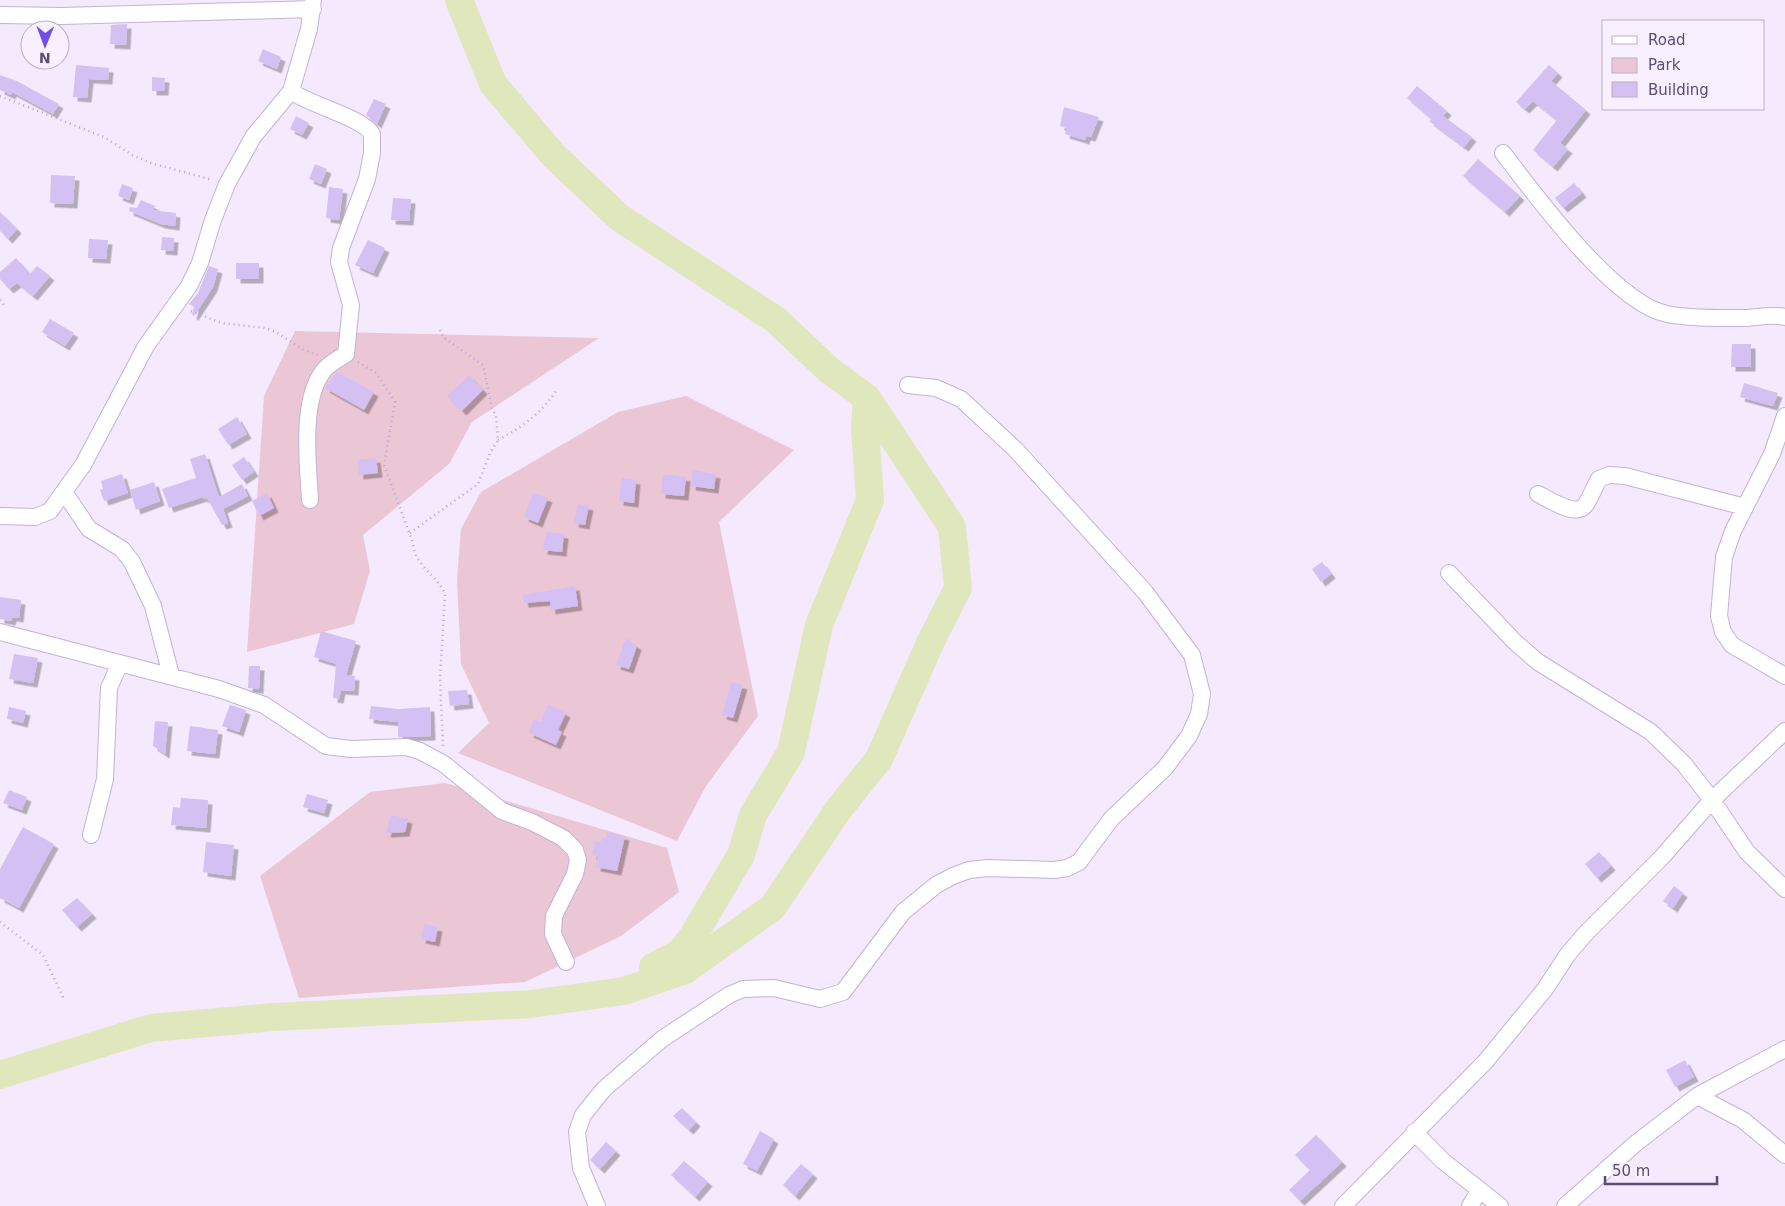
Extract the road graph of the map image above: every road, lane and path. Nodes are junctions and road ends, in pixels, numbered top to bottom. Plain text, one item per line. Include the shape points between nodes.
1 (313, 5) edge
2 (0, 15) edge
3 (291, 91) junction
4 (0, 96) edge
5 (1503, 153) dead end
6 (227, 184) junction
7 (0, 300) edge
8 (176, 304) junction
9 (4, 305) dead end
10 (1785, 318) edge
11 (439, 327) dead end
12 (340, 357) junction
13 (908, 385) dead end
14 (556, 391) dead end
15 (1785, 416) edge
16 (498, 440) junction
17 (64, 492) junction
18 (1538, 494) dead end
19 (310, 500) dead end
20 (1745, 508) junction
21 (0, 516) edge
22 (410, 534) junction
23 (1449, 573) dead end
24 (0, 632) edge
25 (120, 663) junction
26 (171, 675) junction
27 (1785, 676) edge
28 (1785, 731) edge
29 (444, 764) junction
30 (1712, 800) junction
31 (91, 835) dead end
32 (1785, 890) edge
33 (0, 922) edge
34 (566, 962) dead end
35 (64, 999) dead end
36 (1785, 1050) edge
37 (1697, 1096) junction
38 (1414, 1132) junction
39 (1785, 1155) edge
40 (1479, 1191) junction
41 (597, 1206) edge
42 (1343, 1206) edge
43 (1470, 1206) edge
44 (1500, 1206) edge
45 (1565, 1206) edge

1 - 2 street via 72,16
1 - 3 street
3 - 6 street via 253,137
3 - 12 street via 300,98 362,124 372,134 367,179 341,248 339,262 351,305
4 - 6 path via 104,137 152,163
5 - 10 street via 1555,221 1595,263 1646,306 1666,314
6 - 8 street via 200,263
7 - 9 path
8 - 12 path via 221,323 264,328 302,349
8 - 17 street via 146,346 83,464
11 - 16 path via 443,337 483,366 496,415
12 - 19 street via 323,371 314,390 307,446
12 - 22 path via 376,373 395,402 384,465
13 - 41 street via 936,388 961,399 1016,450 1146,592 1192,655 1202,694 1199,714 1165,768 1111,819 1079,862 1054,870 988,868 953,876 936,885 903,912 843,992 820,999 774,988 743,989 729,994 662,1039 604,1089 583,1115 577,1132 581,1168
14 - 16 path via 529,421
15 - 20 street via 1772,454
16 - 22 path via 478,484
17 - 21 street via 50,512 36,517
17 - 26 street via 88,529 122,549 132,562 153,606
18 - 20 street via 1572,510 1581,509 1599,479 1609,475 1625,476
20 - 27 street via 1724,557 1718,616 1732,645
22 - 29 path via 420,564 440,584 445,594 440,678
23 - 30 street via 1538,662 1651,732 1684,764
24 - 25 street
25 - 26 street
25 - 31 street via 109,688 105,778
26 - 29 street via 264,705 326,746 351,749 406,747
28 - 30 street
29 - 34 street via 502,811 563,838 575,850 578,860 575,874 554,916 553,934
30 - 32 street via 1746,852
30 - 38 street via 1662,857 1586,933 1485,1062
33 - 35 path via 43,955
36 - 37 street
37 - 39 street via 1743,1120
37 - 45 street via 1635,1144
38 - 40 street
38 - 42 street
40 - 43 street
40 - 44 street

